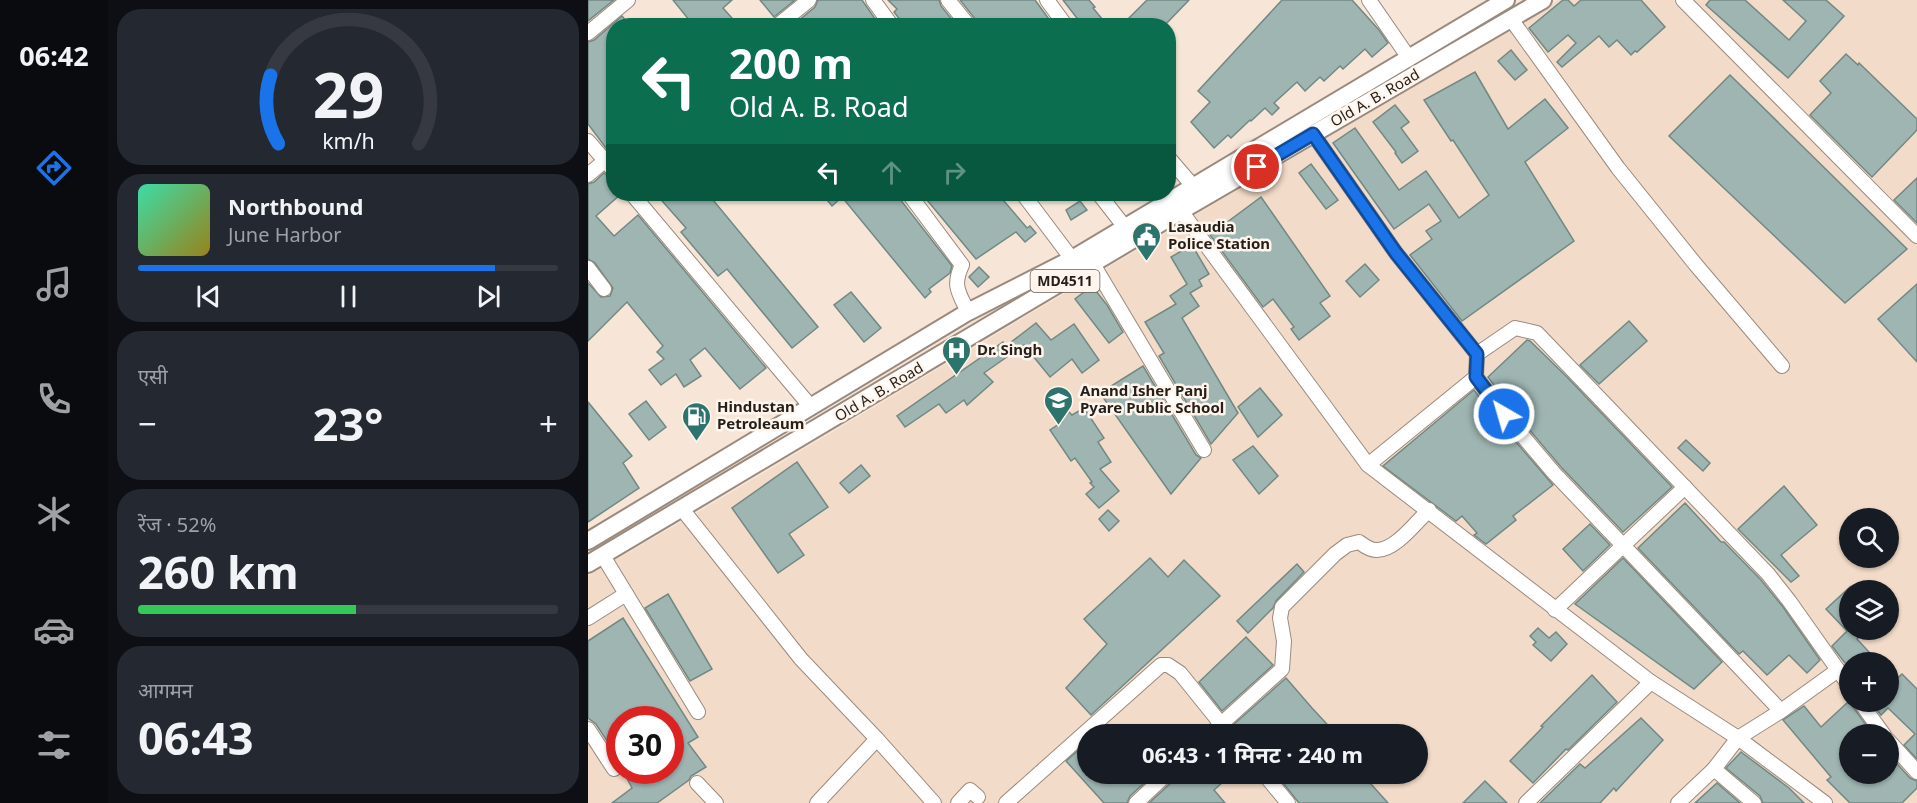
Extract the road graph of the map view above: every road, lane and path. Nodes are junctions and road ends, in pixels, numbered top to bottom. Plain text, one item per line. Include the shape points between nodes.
1 (628, 0) edge
2 (809, 0) edge
3 (873, 0) edge
4 (948, 0) edge
5 (1047, 0) edge
6 (1369, 0) edge
7 (1506, 0) edge
8 (1543, 0) edge
9 (1683, 0) edge
10 (606, 18) edge
11 (606, 18) edge
12 (787, 18) edge
13 (886, 18) edge
14 (963, 18) edge
15 (1060, 18) edge
16 (1511, 19) junction
17 (588, 33) edge
18 (1409, 58) junction
19 (1313, 134) junction
20 (588, 141) edge
21 (606, 155) edge
22 (606, 160) edge
23 (1176, 166) edge
24 (588, 175) edge
25 (1193, 186) junction
26 (1176, 196) edge
27 (638, 201) edge
28 (914, 201) edge
29 (1028, 201) edge
30 (1104, 201) edge
31 (1167, 201) edge
32 (1181, 212) junction
33 (1124, 226) junction
34 (1917, 236) edge
35 (1072, 259) junction
36 (1093, 264) junction
37 (588, 268) edge
38 (604, 289) dead end
39 (968, 312) junction
40 (1477, 354) junction
41 (1782, 366) dead end
42 (1476, 377) junction
43 (811, 407) junction
44 (1204, 450) dead end
45 (1368, 465) junction
46 (1685, 487) junction
47 (682, 509) junction
48 (1429, 510) junction
49 (588, 541) edge
50 (1624, 545) junction
51 (595, 560) edge
52 (626, 594) junction
53 (1556, 610) junction
54 (588, 618) edge
55 (1838, 670) joint
56 (1651, 682) junction
57 (1781, 711) junction
58 (699, 712) dead end
59 (1095, 724) edge
60 (1221, 724) edge
61 (1232, 724) edge
62 (588, 729) edge
63 (1738, 738) junction
64 (877, 739) junction
65 (1077, 740) edge
66 (1899, 752) edge
67 (606, 757) edge
68 (1714, 769) junction
69 (1917, 771) edge
70 (697, 783) dead end
71 (1156, 784) edge
72 (1272, 784) edge
73 (978, 796) dead end
74 (716, 803) edge
75 (817, 803) edge
76 (934, 803) edge
77 (957, 803) edge
78 (1006, 803) edge
79 (1136, 803) edge
80 (1288, 803) edge
81 (1526, 803) edge
82 (1678, 803) edge
83 (1754, 803) edge
84 (1825, 803) edge

1 - 11 street
2 - 12 street
3 - 13 street
4 - 14 street
5 - 15 street
6 - 18 street
7 - 18 main road, Old A. B. Road / MD4511
8 - 16 main road, Old A. B. Road / MD4511
9 - 34 street
10 - 17 street
16 - 19 main road, Old A. B. Road / MD4511
16 - 41 street via 1618,168
18 - 25 main road, Old A. B. Road / MD4511
19 - 32 main road, Old A. B. Road / MD4511
19 - 40 street via 1396,253
20 - 21 street
22 - 24 street
23 - 25 street
25 - 26 main road, Old A. B. Road / MD4511
27 - 43 street
28 - 39 street via 962,265 957,288
29 - 35 street
30 - 33 street
31 - 33 main road, Old A. B. Road / MD4511
32 - 36 main road, Old A. B. Road / MD4511
32 - 45 street
33 - 35 main road, Old A. B. Road / MD4511
35 - 39 main road, Old A. B. Road / MD4511
36 - 44 street
36 - 47 main road, Old A. B. Road / MD4511
37 - 38 street
39 - 43 main road, Old A. B. Road / MD4511
40 - 42 street
40 - 46 street via 1515,328 1537,333
42 - 45 street
42 - 50 street via 1554,473
43 - 49 main road, Old A. B. Road / MD4511
45 - 48 street
46 - 50 street
46 - 55 street via 1768,574
47 - 51 main road, Old A. B. Road / MD4511
47 - 64 street via 801,659
48 - 53 street
48 - 61 street via 1398,542 1386,548 1375,550 1359,542 1347,545 1282,607 1282,669
50 - 53 street
50 - 57 street
51 - 52 street
52 - 54 street
52 - 58 street
53 - 56 street
55 - 57 street
56 - 63 street
56 - 81 street
57 - 63 street
59 - 60 street via 1161,665 1168,665 1180,673
62 - 67 street
63 - 68 street
63 - 84 street
64 - 75 street
64 - 76 street
65 - 78 street
66 - 69 street
68 - 82 street
68 - 83 street
70 - 74 street
71 - 79 street
72 - 80 street
73 - 77 street via 970,790

